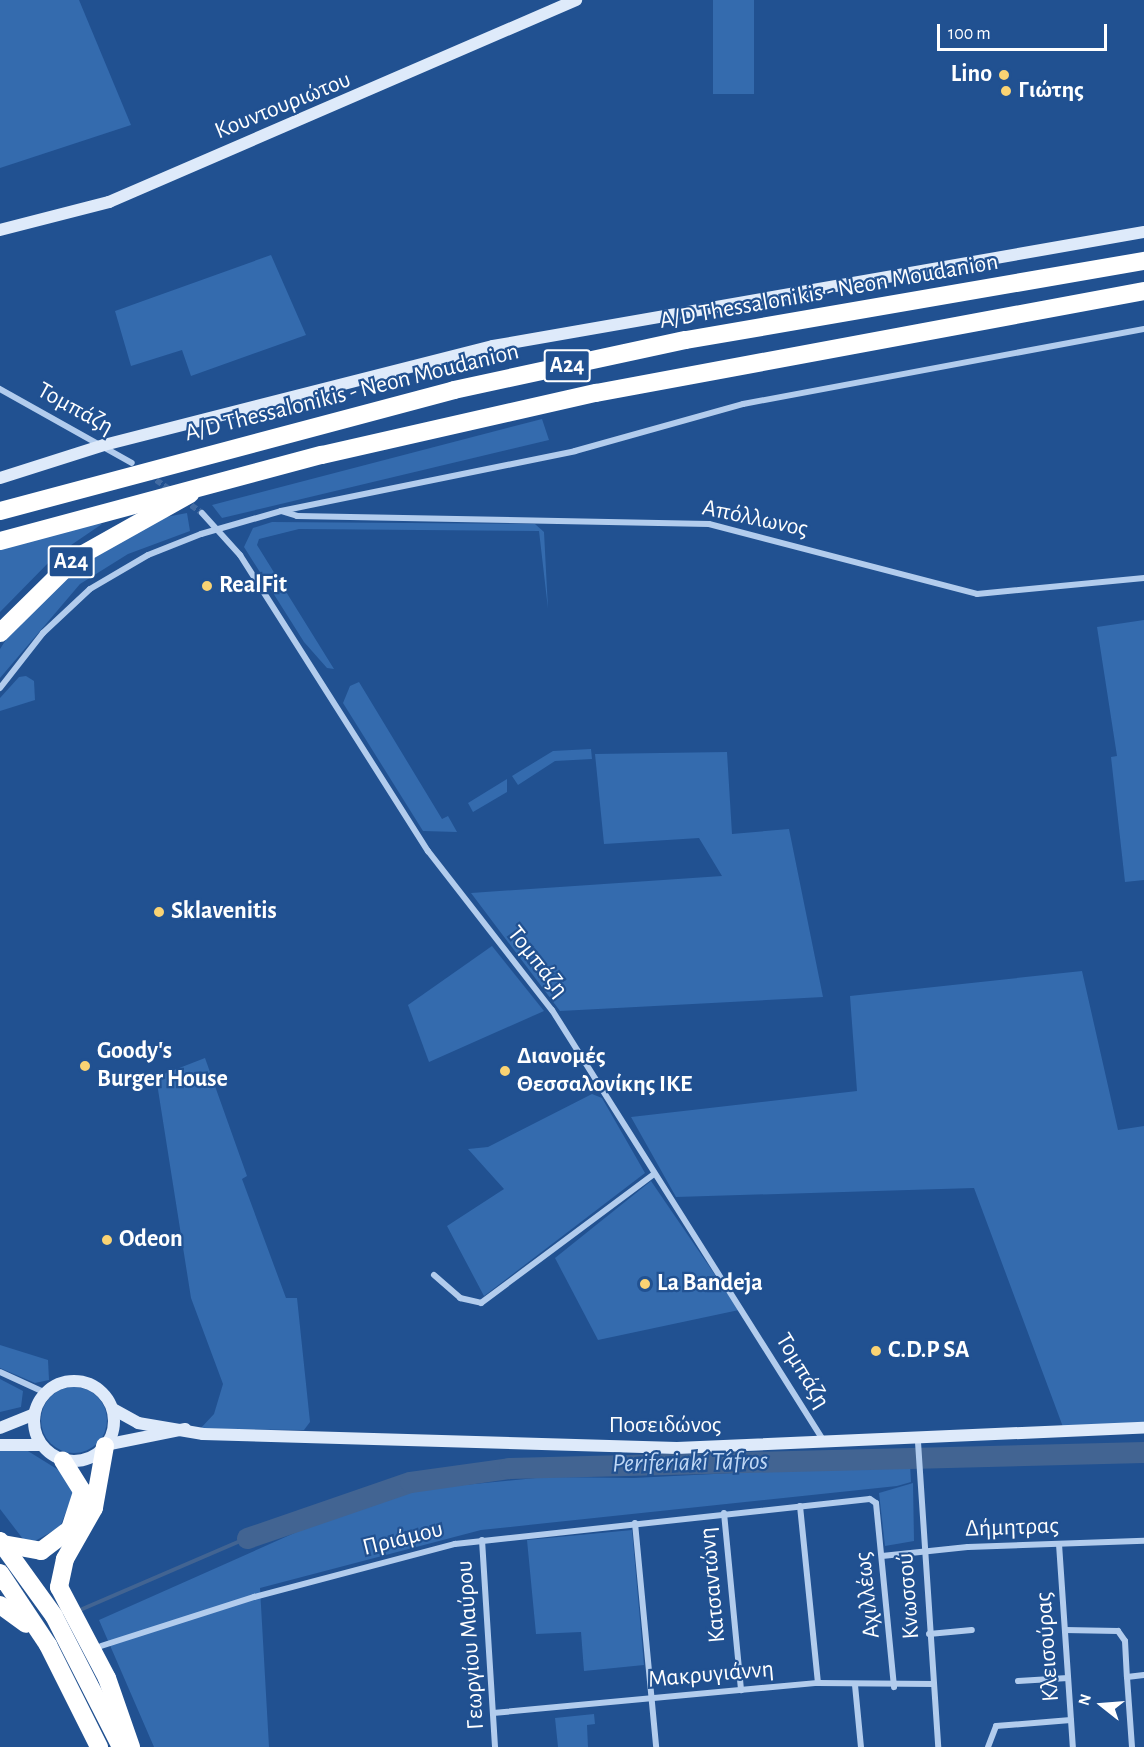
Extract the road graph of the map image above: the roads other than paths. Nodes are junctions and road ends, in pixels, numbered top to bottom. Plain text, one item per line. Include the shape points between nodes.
1 (576, 0) edge
2 (0, 230) edge
3 (1144, 232) edge
4 (1144, 261) edge
5 (1144, 291) edge
6 (1144, 329) edge
7 (0, 389) edge
8 (104, 445) junction
9 (132, 463) dead end
10 (0, 478) edge
11 (202, 486) junction
12 (0, 511) edge
13 (281, 511) junction
14 (202, 513) tunnel mouth
15 (221, 529) junction
16 (0, 540) edge
17 (1144, 578) edge
18 (0, 633) edge
19 (0, 688) edge
20 (654, 1174) junction
21 (434, 1275) dead end
22 (0, 1372) edge
23 (46, 1393) junction
24 (113, 1409) junction
25 (34, 1414) junction
26 (0, 1428) edge
27 (1144, 1428) edge
28 (186, 1429) junction
29 (0, 1445) edge
30 (918, 1445) junction
31 (41, 1446) junction
32 (105, 1446) junction
33 (826, 1446) junction
34 (63, 1461) junction
35 (874, 1500) joint
36 (800, 1506) junction
37 (724, 1513) junction
38 (634, 1523) junction
39 (482, 1540) junction
40 (1144, 1541) edge
41 (1, 1542) edge
42 (1059, 1544) junction
43 (923, 1551) junction
44 (882, 1556) junction
45 (0, 1573) edge
46 (0, 1605) edge
47 (972, 1630) dead end
48 (1065, 1630) junction
49 (929, 1634) junction
50 (42, 1635) junction
51 (101, 1646) dead end
52 (1144, 1675) edge
53 (1127, 1677) junction
54 (1068, 1678) junction
55 (1018, 1681) dead end
56 (818, 1683) junction
57 (934, 1684) junction
58 (855, 1685) junction
59 (894, 1687) junction
60 (741, 1690) junction
61 (653, 1699) junction
62 (493, 1713) junction
63 (1071, 1720) junction
64 (99, 1747) edge
65 (121, 1747) edge
66 (131, 1747) edge
67 (495, 1747) edge
68 (656, 1747) edge
69 (861, 1747) edge
70 (938, 1747) edge
71 (988, 1747) edge
72 (1073, 1747) edge
73 (1132, 1747) edge

1 - 2 street, Κουντουριώτου via 109,202
3 - 8 street via 493,346
4 - 12 highway, A/D Thessalonikis - Neon Moudanion / Α24 via 686,340 466,387 286,430
5 - 11 highway, Α24 via 596,393
6 - 13 street via 889,373 742,404 575,451
7 - 8 street, Τομπάζη
8 - 9 street, Τομπάζη
8 - 10 street
11 - 16 highway
11 - 18 highway, Α24 via 76,558
13 - 15 street
13 - 17 street, Απόλλωνος via 297,516 709,524 977,594
14 - 15 street, Τομπάζη
15 - 19 street via 148,555 90,589 43,633
15 - 20 street, Τομπάζη via 428,851 552,1010
20 - 21 street via 481,1303 460,1298
20 - 33 street, Τομπάζη
22 - 23 street
23 - 24 street via 62,1383 86,1383 103,1392
23 - 25 street
24 - 28 street, Ποσειδώνος via 138,1423
24 - 32 street
25 - 26 street
25 - 31 street
27 - 30 street, Ποσειδώνος
28 - 32 street
28 - 33 street, Ποσειδώνος via 203,1434 497,1444
29 - 31 street
30 - 33 street, Ποσειδώνος
30 - 43 street, Κνωσσού
31 - 34 street
32 - 34 street via 89,1458
32 - 66 highway via 94,1508 65,1559 59,1587 107,1678
34 - 41 highway via 82,1491 70,1529 41,1551
35 - 36 street, Πριάμου
35 - 44 street, Αχιλλέως
36 - 37 street, Πριάμου
36 - 56 street
37 - 38 street, Πριάμου
37 - 60 street, Κατσαντώνη
38 - 39 street, Πριάμου
38 - 61 street
39 - 51 street, Πριάμου via 254,1598
39 - 62 street, Γεωργίου Μαύρου
40 - 42 street, Δήμητρας
41 - 65 highway via 58,1624
42 - 43 street, Δήμητρας
42 - 48 street, Κλεισούρας
43 - 44 street, Δήμητρας
43 - 49 street, Κνωσσού
44 - 59 street, Αχιλλέως
45 - 50 highway
46 - 50 highway
47 - 49 street
48 - 53 street via 1118,1631 1125,1641
48 - 54 street, Κλεισούρας
49 - 57 street, Κνωσσού
50 - 64 highway
52 - 53 street
53 - 73 street
54 - 55 street
54 - 63 street, Κλεισούρας
56 - 58 street, Μακρυγιάννη
56 - 60 street, Μακρυγιάννη
57 - 59 street, Μακρυγιάννη
57 - 70 street, Κνωσσού
58 - 59 street, Μακρυγιάννη
58 - 69 street
60 - 61 street, Μακρυγιάννη
61 - 62 street, Μακρυγιάννη
61 - 68 street
62 - 67 street, Γεωργίου Μαύρου
63 - 71 street via 996,1726
63 - 72 street, Κλεισούρας

